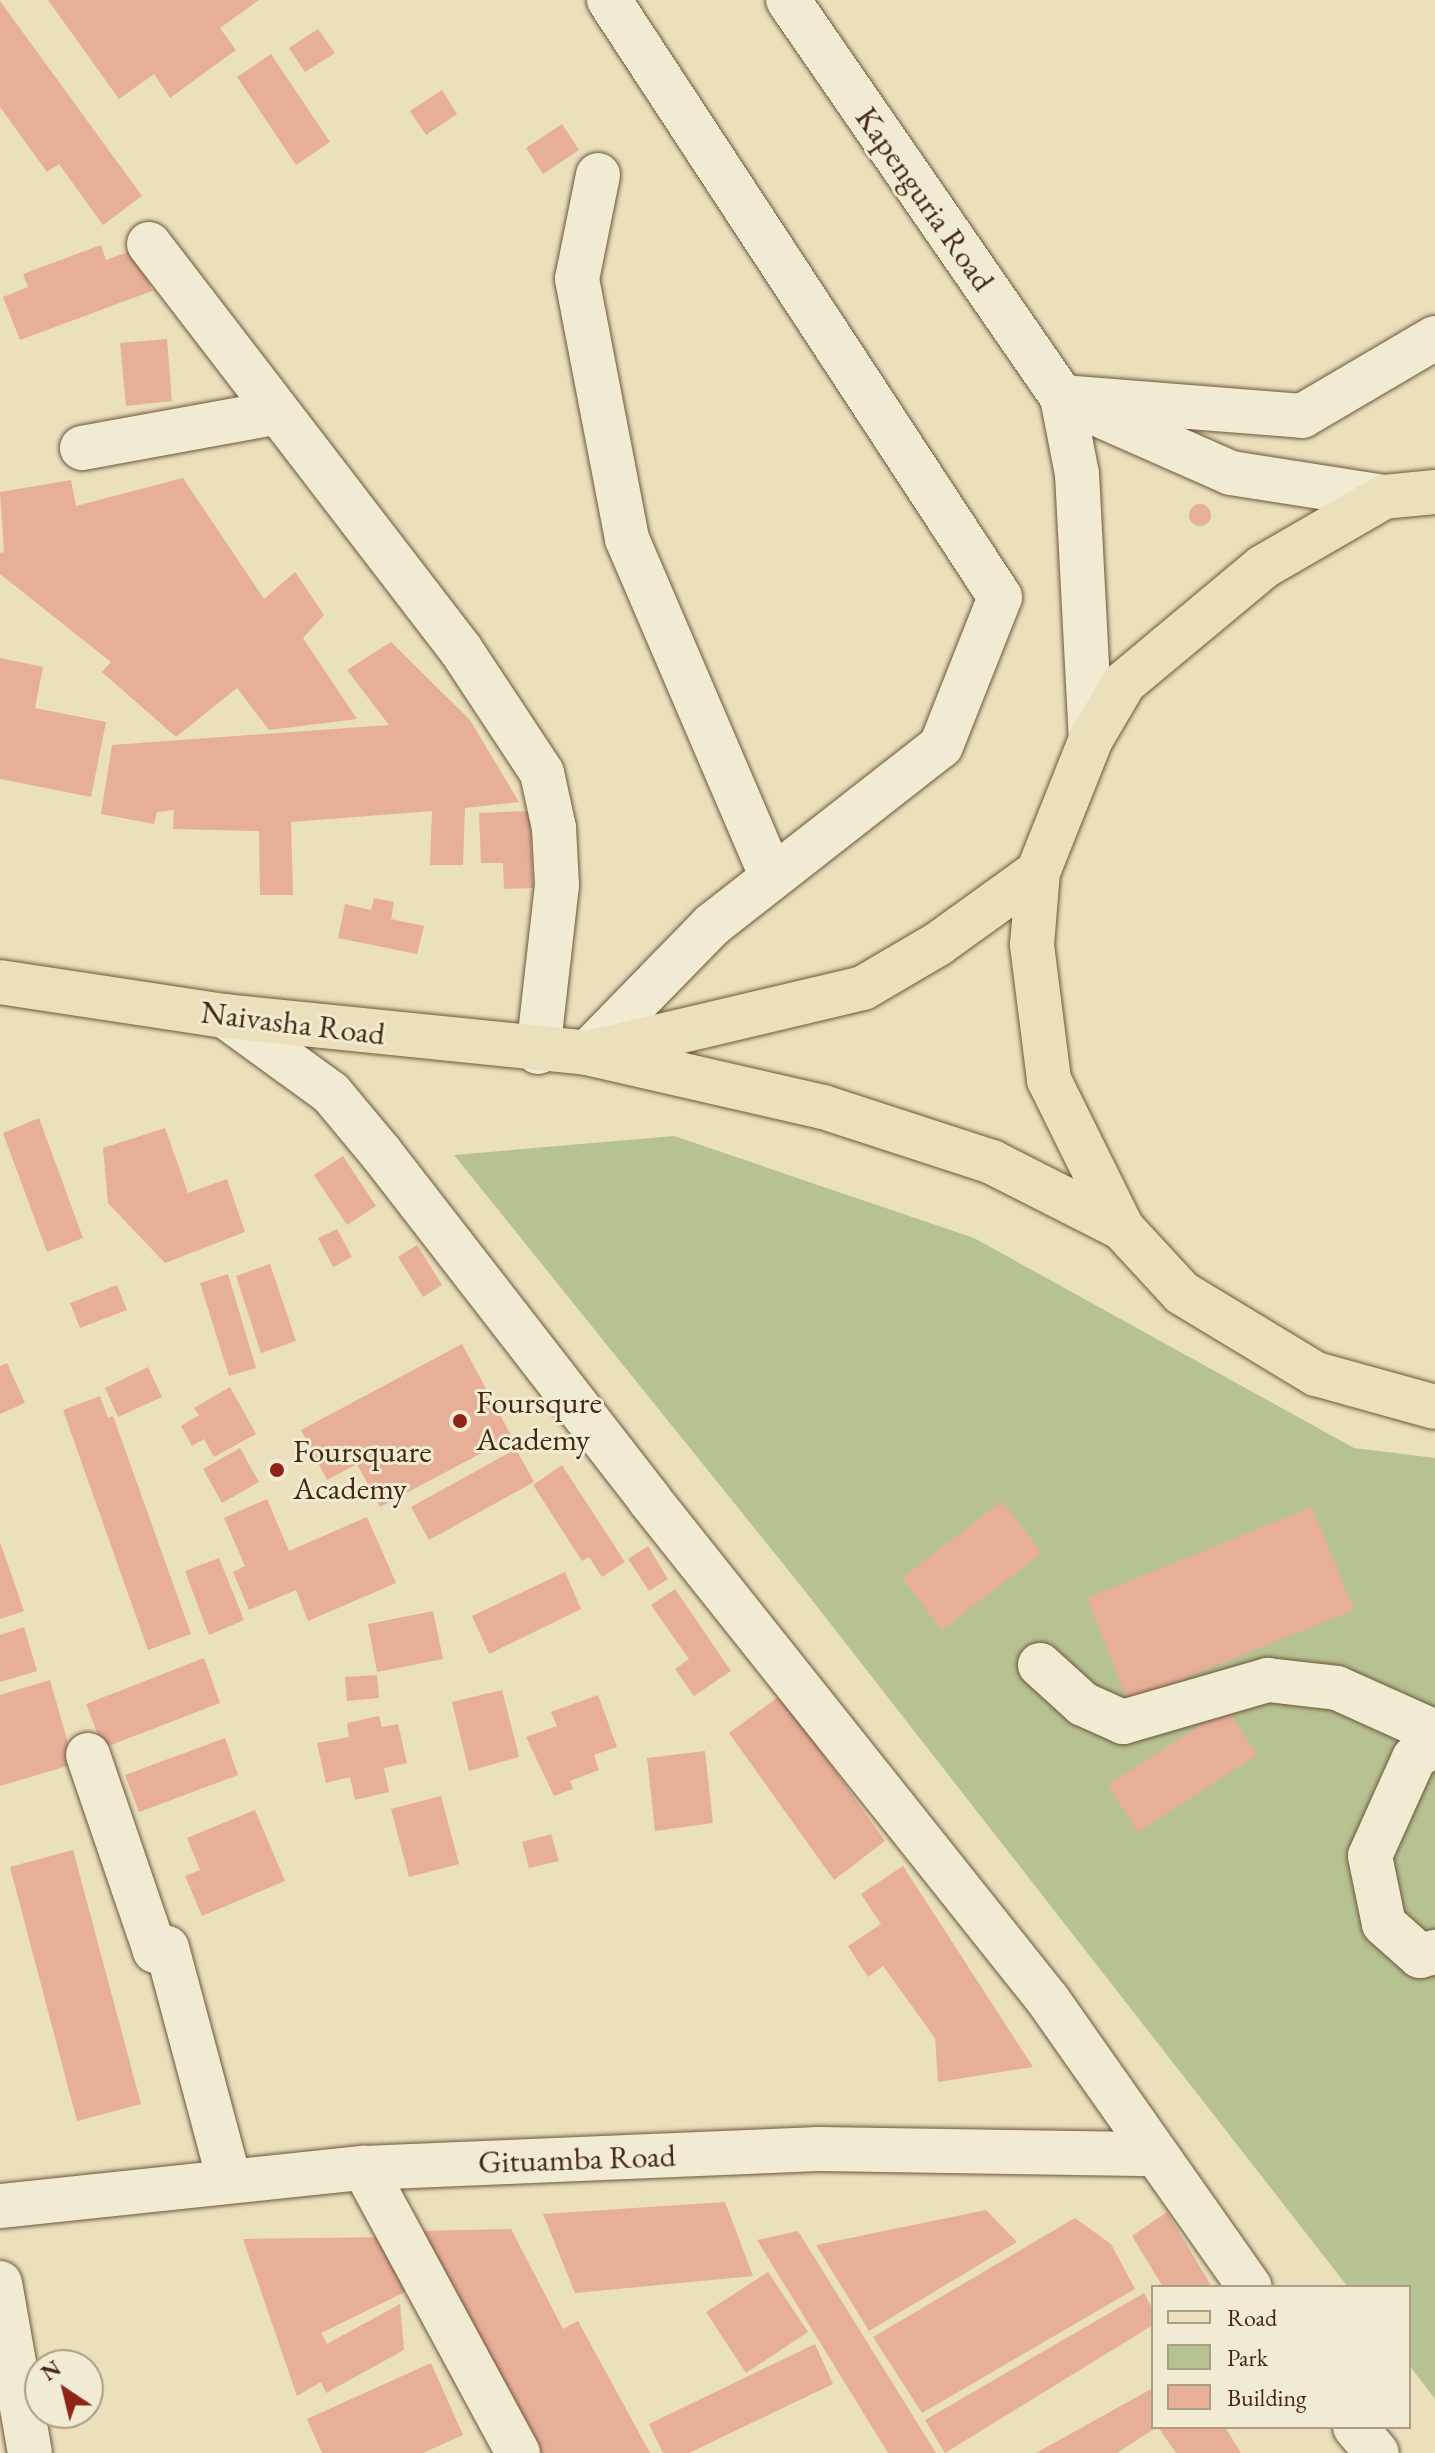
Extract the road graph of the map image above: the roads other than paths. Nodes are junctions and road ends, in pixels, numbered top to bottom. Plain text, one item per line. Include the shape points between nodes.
1 (609, 0) edge
2 (788, 0) edge
3 (598, 175) dead end
4 (149, 244) dead end
5 (1435, 338) edge
6 (1062, 397) junction
7 (275, 413) junction
8 (82, 448) dead end
9 (1435, 492) edge
10 (1384, 497) junction
11 (1091, 739) junction
12 (1038, 872) junction
13 (772, 877) junction
14 (0, 982) edge
15 (225, 1016) junction
16 (538, 1052) junction
17 (587, 1053) junction
18 (1122, 1228) junction
19 (1435, 1407) edge
20 (1040, 1665) dead end
21 (1435, 1732) edge
22 (1435, 1743) edge
23 (88, 1755) dead end
24 (1435, 1952) edge
25 (1156, 2154) junction
26 (364, 2168) junction
27 (229, 2179) junction
28 (0, 2206) edge
29 (0, 2283) edge
30 (1249, 2285) edge
31 (1357, 2429) edge
32 (30, 2453) edge
33 (518, 2453) edge
34 (1377, 2453) edge

1 - 13 street via 1000,597 941,746
2 - 6 street, Kapenguria Road
3 - 13 street via 577,279 627,539
4 - 7 street
5 - 6 street via 1302,416
6 - 10 street via 1231,473
6 - 11 street, Kapenguria Road via 1077,474
7 - 8 street
7 - 16 street via 461,650 542,773 554,828 557,885
9 - 10 main road
10 - 11 main road via 1263,567 1124,683
11 - 12 main road
12 - 17 main road via 938,944 863,988
12 - 18 main road via 1032,945 1049,1080
13 - 17 street via 713,924
14 - 15 main road, Naivasha Road
15 - 16 main road, Naivasha Road
15 - 25 street via 331,1093 381,1153 1048,2000
16 - 17 main road, Naivasha Road
17 - 18 main road via 823,1107 992,1162
18 - 19 main road via 1182,1293 1316,1374
20 - 21 street via 1083,1704 1123,1722 1268,1680 1337,1688
22 - 24 street via 1414,1758 1370,1856 1384,1924 1420,1956
23 - 27 street via 155,1951 167,1948
25 - 26 street, Gituamba Road via 819,2149
25 - 30 street
26 - 27 street, Gituamba Road
26 - 33 street
27 - 28 street, Gituamba Road
29 - 32 street
31 - 34 street

